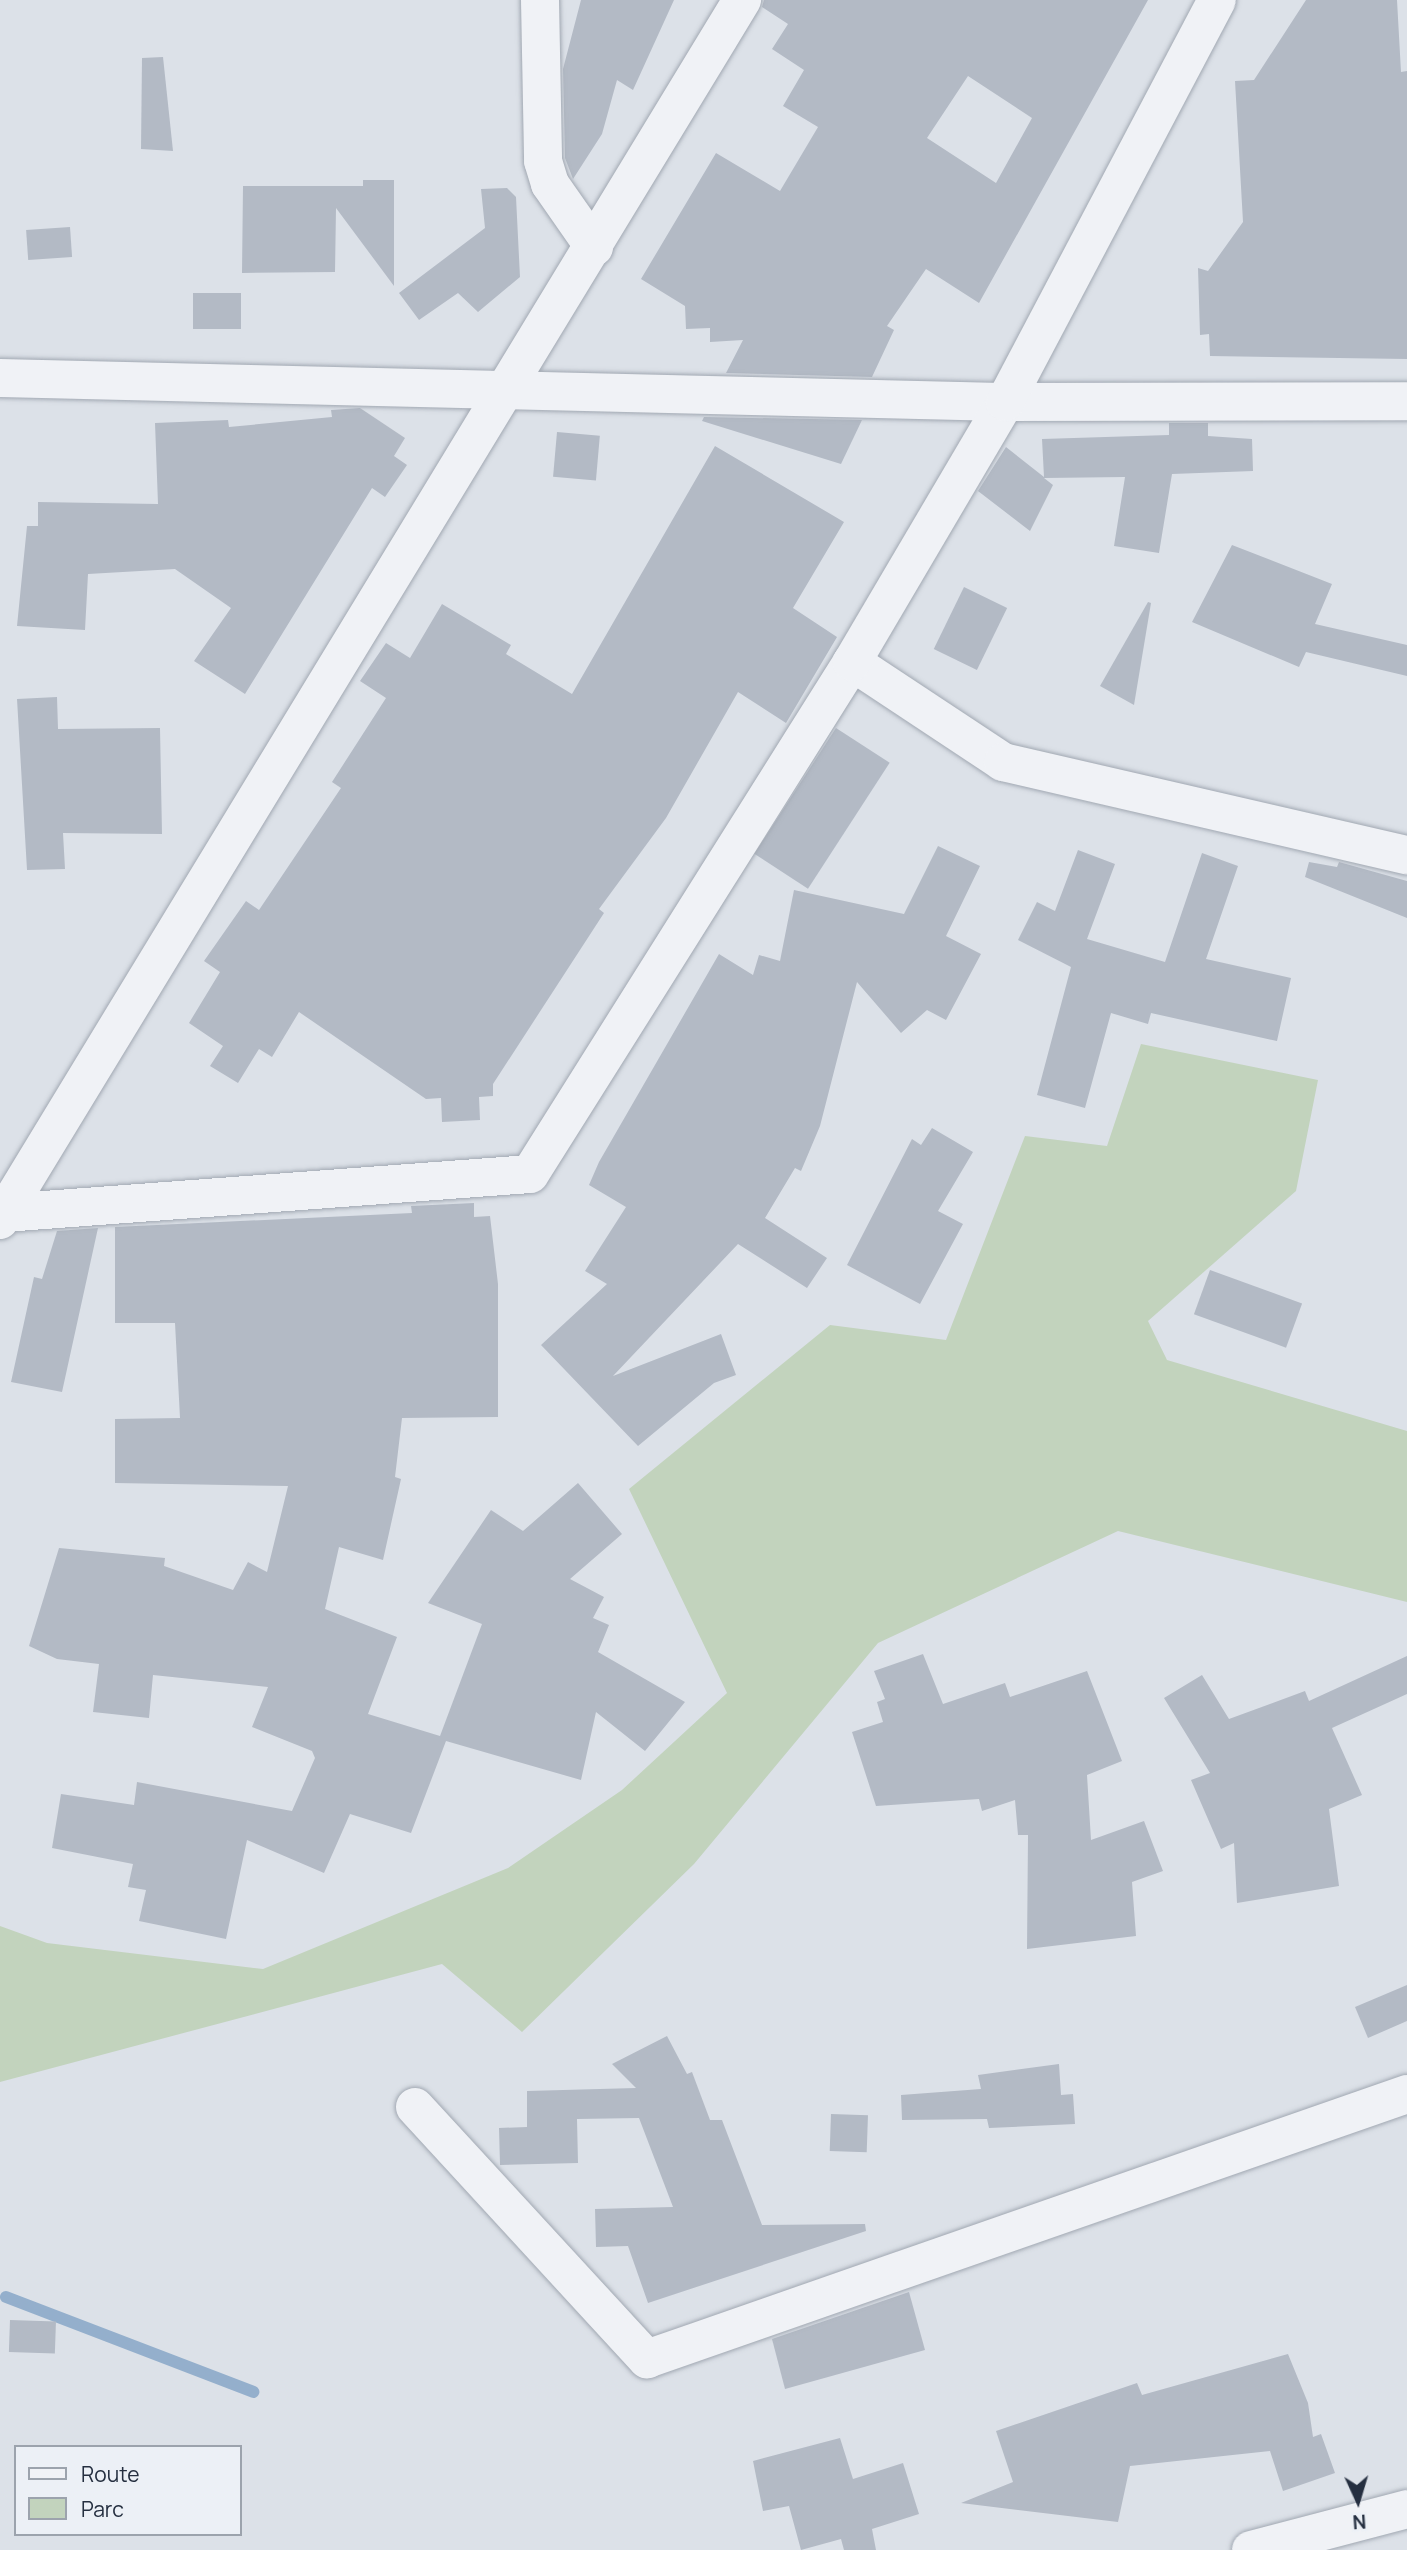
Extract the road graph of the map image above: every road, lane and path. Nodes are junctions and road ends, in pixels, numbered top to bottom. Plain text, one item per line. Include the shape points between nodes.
1 (540, 0) edge
2 (742, 0) edge
3 (1217, 0) edge
4 (594, 247) junction
5 (0, 378) edge
6 (504, 387) junction
7 (1407, 401) edge
8 (1005, 402) junction
9 (852, 662) junction
10 (1407, 855) edge
11 (2, 1217) edge
12 (1407, 2094) edge
13 (415, 2108) dead end
14 (1407, 2509) edge
15 (1251, 2550) edge

1 - 4 street via 543,161 550,184
2 - 4 street
3 - 8 street
4 - 6 street
5 - 6 street
6 - 8 street
6 - 11 street
7 - 8 street
8 - 9 street
9 - 10 street via 1003,762
9 - 11 street via 530,1174
12 - 13 street via 648,2359
14 - 15 street

